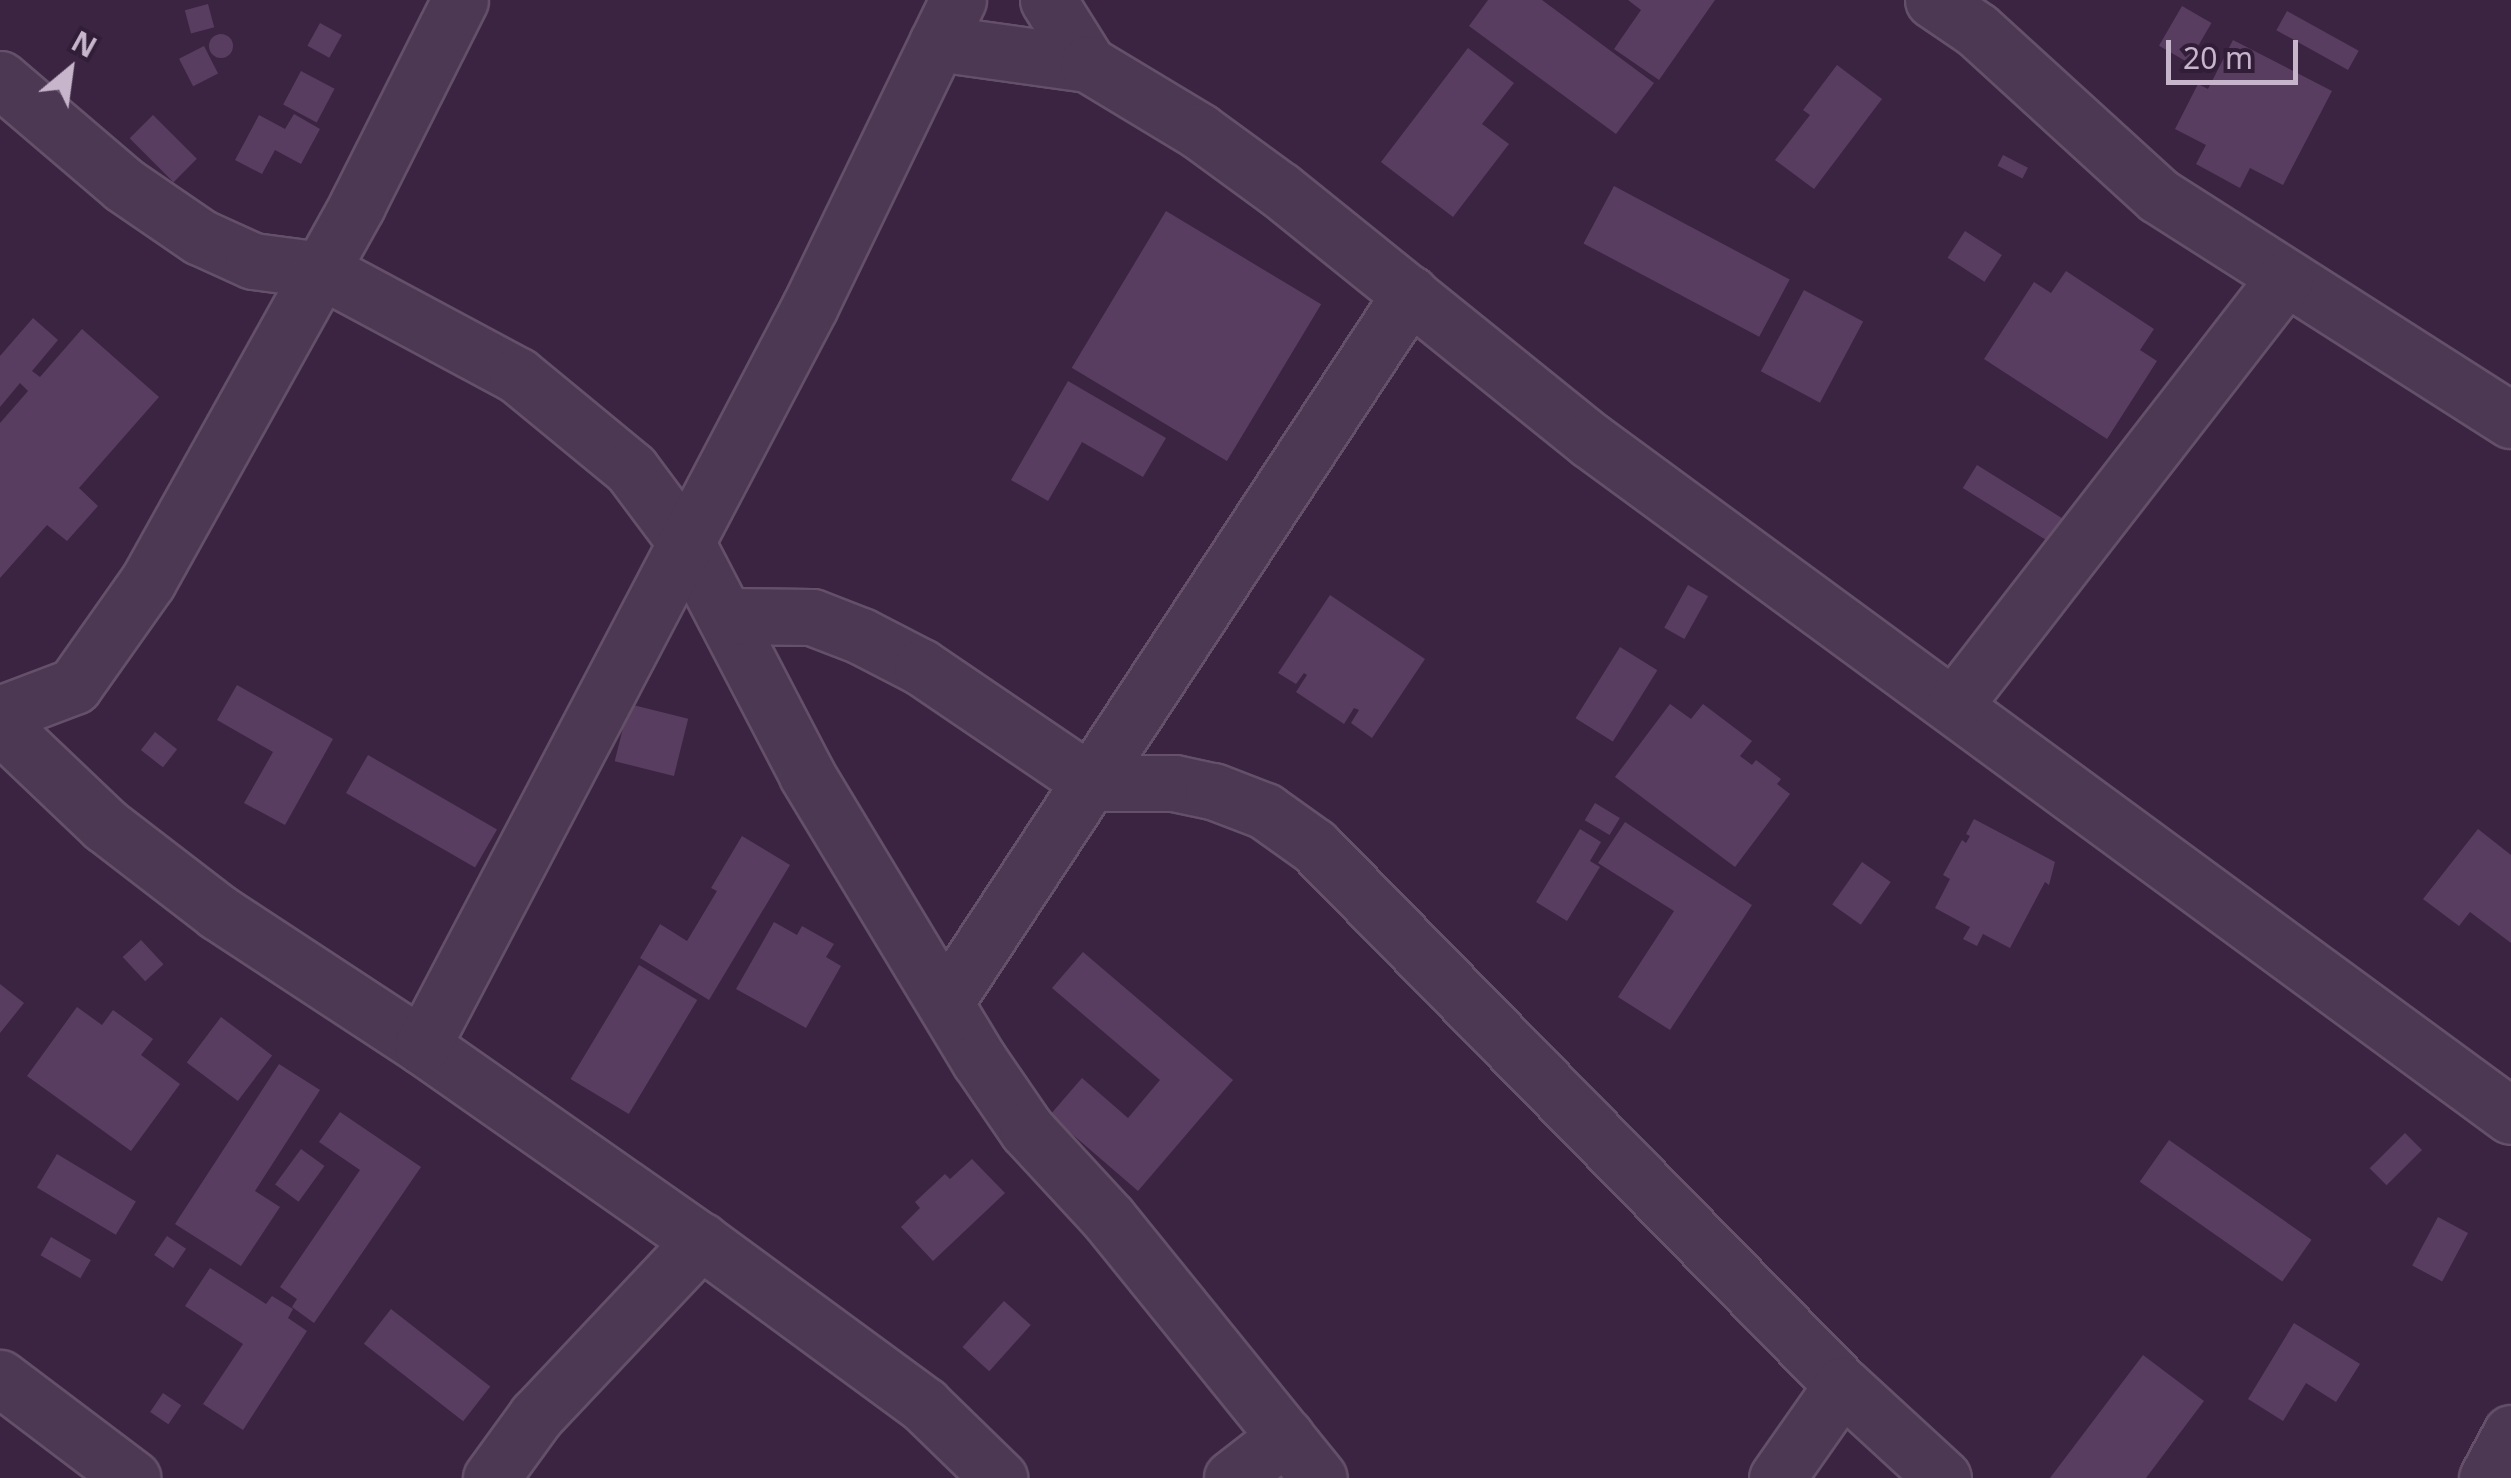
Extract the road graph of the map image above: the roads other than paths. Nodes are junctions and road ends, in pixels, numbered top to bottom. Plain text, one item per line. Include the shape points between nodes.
1 (460, 0) edge
2 (1048, 0) edge
3 (1932, 0) edge
4 (1987, 15) edge
5 (948, 21) edge
6 (1088, 64) junction
7 (0, 79) edge
8 (322, 270) junction
9 (2285, 278) junction
10 (1410, 294) junction
11 (2511, 420) edge
12 (687, 544) junction
13 (725, 616) junction
14 (1954, 706) junction
15 (0, 714) edge
16 (0, 725) edge
17 (1092, 784) junction
18 (946, 1001) junction
19 (422, 1046) junction
20 (2511, 1116) edge
21 (701, 1242) junction
22 (0, 1378) edge
23 (1842, 1385) junction
24 (2511, 1433) edge
25 (1286, 1436) junction
26 (132, 1478) edge
27 (491, 1478) edge
28 (999, 1478) edge
29 (1232, 1478) edge
30 (1319, 1478) edge
31 (1777, 1478) edge
32 (1943, 1478) edge
33 (2486, 1478) edge

1 - 8 street
2 - 6 street
3 - 4 street
4 - 9 street via 2159,196
5 - 6 street
5 - 12 street
6 - 10 street via 1212,141
7 - 8 street via 124,184 200,237 254,261
8 - 12 street via 516,376 561,409 632,469
8 - 15 street via 165,553 74,686
9 - 11 street
9 - 14 street
10 - 14 street via 1590,440
10 - 17 street
12 - 13 street
12 - 19 street
13 - 17 street via 812,617 862,636 921,667
13 - 18 street via 807,775
14 - 20 street
16 - 19 street via 106,825 218,912
17 - 18 street
17 - 23 street via 1174,784 1213,792 1266,812 1314,846
18 - 25 street via 1027,1130 1109,1219
19 - 21 street
21 - 27 street via 548,1402
21 - 28 street via 924,1405
22 - 26 street
23 - 31 street
23 - 32 street
24 - 33 street
25 - 29 street
25 - 30 street

